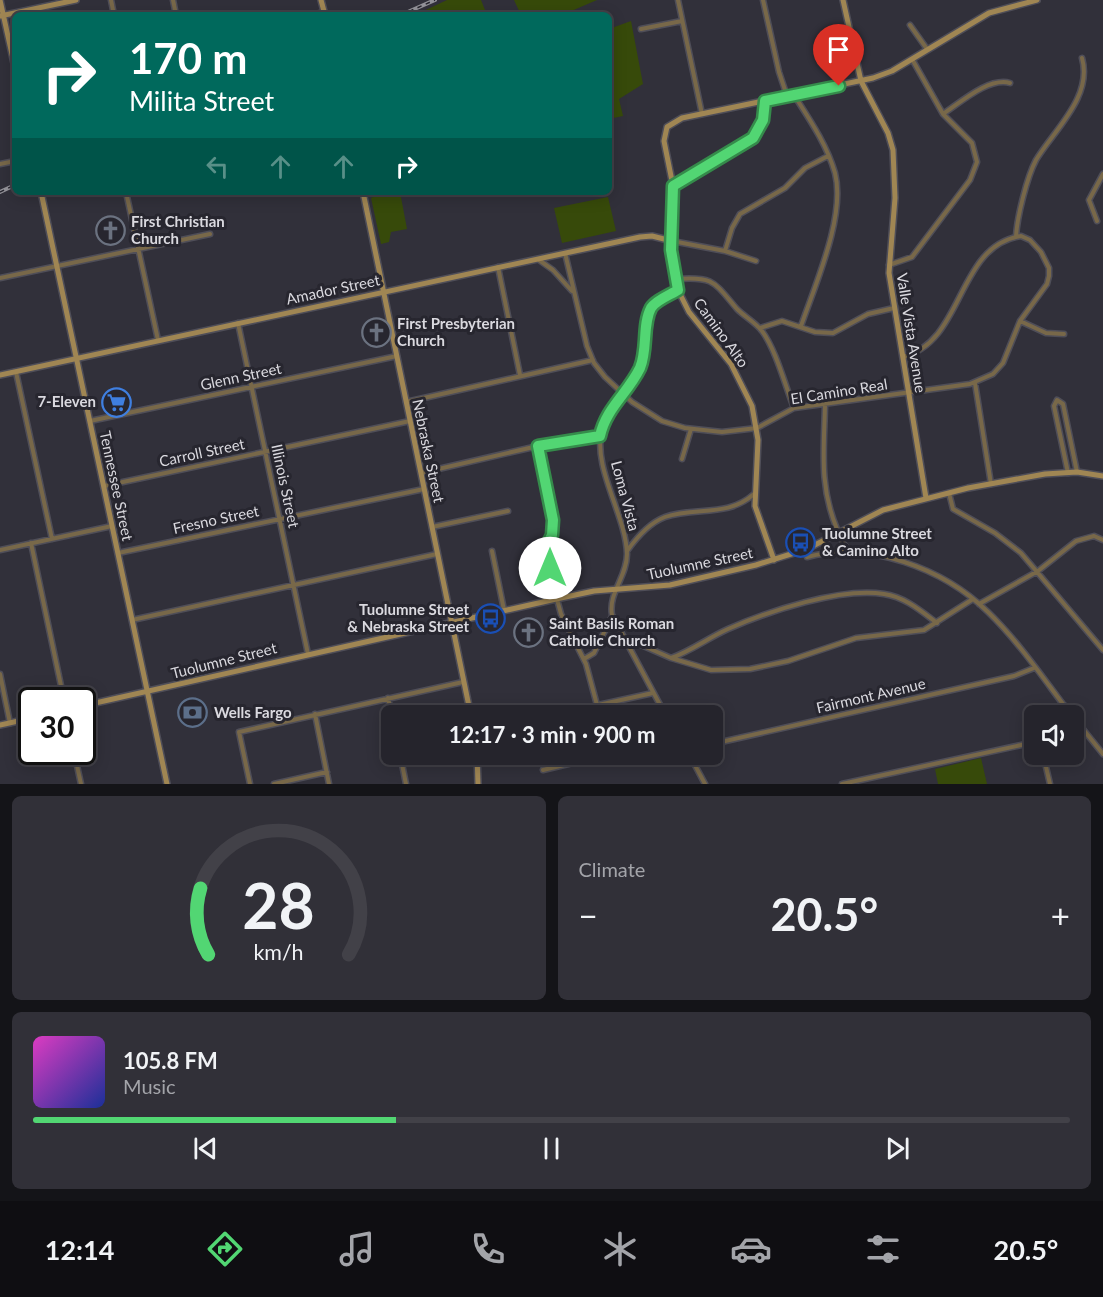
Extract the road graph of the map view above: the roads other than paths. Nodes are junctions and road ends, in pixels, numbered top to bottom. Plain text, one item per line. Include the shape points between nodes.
1 (0, 0) edge
2 (76, 0) edge
3 (678, 0) edge
4 (763, 0) edge
5 (843, 0) edge
6 (1037, 0) edge
7 (20, 12) edge
8 (2, 16) edge
9 (682, 21) junction
10 (910, 25) dead end
11 (641, 30) dead end
12 (12, 48) edge
13 (927, 49) junction
14 (1082, 58) dead end
15 (912, 59) junction
16 (861, 81) junction
17 (1011, 83) dead end
18 (790, 96) junction
19 (765, 101) junction
20 (702, 114) junction
21 (944, 114) junction
22 (828, 156) junction
23 (1103, 174) edge
24 (673, 186) junction
25 (42, 195) edge
26 (127, 195) edge
27 (364, 195) edge
28 (1097, 221) dead end
29 (210, 234) dead end
30 (1016, 237) junction
31 (672, 241) junction
32 (138, 249) junction
33 (725, 251) junction
34 (564, 253) junction
35 (535, 258) junction
36 (756, 261) dead end
37 (57, 266) junction
38 (498, 266) junction
39 (889, 266) junction
40 (0, 278) edge
41 (676, 279) junction
42 (678, 290) junction
43 (384, 291) junction
44 (572, 292) junction
45 (894, 308) junction
46 (1020, 321) junction
47 (238, 322) junction
48 (801, 326) junction
49 (760, 328) junction
50 (1064, 334) dead end
51 (158, 340) junction
52 (397, 356) junction
53 (903, 357) junction
54 (76, 358) junction
55 (593, 360) junction
56 (16, 372) junction
57 (0, 375) edge
58 (520, 375) junction
59 (975, 383) junction
60 (251, 387) junction
61 (623, 394) junction
62 (909, 394) junction
63 (406, 402) junction
64 (825, 405) junction
65 (794, 408) junction
66 (90, 421) junction
67 (410, 421) junction
68 (757, 428) junction
69 (691, 429) junction
70 (600, 436) junction
71 (538, 446) junction
72 (265, 452) junction
73 (682, 459) dead end
74 (1077, 472) junction
75 (421, 473) junction
76 (1068, 473) junction
77 (1103, 476) edge
78 (992, 484) junction
79 (104, 486) junction
80 (424, 489) junction
81 (948, 493) junction
82 (754, 494) junction
83 (926, 498) junction
84 (508, 511) dead end
85 (279, 519) junction
86 (112, 526) junction
87 (432, 527) junction
88 (838, 533) junction
89 (52, 538) junction
90 (1103, 540) edge
91 (31, 543) junction
92 (0, 550) edge
93 (627, 550) junction
94 (492, 551) dead end
95 (853, 552) junction
96 (118, 553) junction
97 (437, 554) junction
98 (807, 557) dead end
99 (774, 560) junction
100 (1038, 571) junction
101 (294, 585) junction
102 (615, 591) junction
103 (556, 599) junction
104 (973, 599) junction
105 (979, 604) junction
106 (504, 610) junction
107 (612, 615) junction
108 (132, 620) junction
109 (451, 622) junction
110 (937, 623) junction
111 (623, 637) junction
112 (1103, 650) edge
113 (308, 654) junction
114 (671, 658) junction
115 (584, 659) junction
116 (1034, 668) junction
117 (0, 674) edge
118 (464, 682) junction
119 (61, 687) edge
120 (148, 692) junction
121 (654, 693) junction
122 (388, 698) junction
123 (96, 703) edge
124 (390, 705) edge
125 (469, 705) edge
126 (597, 705) joint
127 (660, 705) edge
128 (1064, 705) edge
129 (315, 714) junction
130 (18, 721) edge
131 (10, 723) junction
132 (0, 725) edge
133 (1084, 731) edge
134 (723, 742) edge
135 (1024, 744) edge
136 (1103, 754) edge
137 (77, 765) edge
138 (402, 765) edge
139 (477, 765) edge
140 (564, 765) edge
141 (695, 765) edge
142 (1046, 765) edge
143 (543, 770) dead end
144 (327, 772) junction
145 (81, 784) edge
146 (167, 784) edge
147 (250, 784) edge
148 (274, 784) edge
149 (329, 784) edge
150 (406, 784) edge
151 (478, 784) edge
152 (705, 784) edge
153 (842, 784) edge
154 (1050, 784) edge

1 - 8 street
2 - 7 street
3 - 9 street
4 - 18 street via 779,72
5 - 16 street, Valle Vista Avenue
6 - 13 street via 989,13
8 - 12 street
9 - 11 street
9 - 20 street
10 - 13 street
13 - 15 street
14 - 30 street via 1082,87 1036,161
15 - 16 street via 892,71
15 - 21 street
16 - 18 street
16 - 39 street, Valle Vista Avenue via 893,150 895,198
17 - 21 street via 1003,81 984,89
18 - 19 street
18 - 22 street
19 - 20 street
19 - 24 street via 763,120 753,138
20 - 24 street, Camino Alto via 670,123 664,136
21 - 39 street via 972,143 977,155 976,169 912,257
22 - 33 street via 805,168 785,188 740,214
22 - 48 street via 837,188 836,214
23 - 28 street via 1089,200
24 - 31 street, Camino Alto
25 - 37 street, Tennessee Street
26 - 32 street
27 - 43 street, Nebraska Street
29 - 32 street
30 - 46 street, El Camino Real via 1025,237 1036,246 1049,268 1047,284
30 - 53 street via 982,258 935,335 917,352
31 - 33 street
31 - 34 street, Amador Street via 646,236
31 - 41 street, Camino Alto
32 - 37 street
32 - 51 street
33 - 36 street
34 - 35 street, Amador Street
34 - 44 street, El Camino Real
35 - 38 street, Amador Street
35 - 44 street via 553,270
37 - 40 street
37 - 54 street, Tennessee Street
38 - 43 street, Amador Street
38 - 58 street
39 - 45 street, Valle Vista Avenue
41 - 42 street, Camino Alto
41 - 49 street via 712,280
42 - 61 street, Loma Vista via 650,310 645,354
42 - 68 street, Camino Alto via 689,312 736,372 752,406
43 - 47 street, Amador Street
43 - 52 street, Nebraska Street
44 - 55 street, El Camino Real
45 - 48 street via 868,314 833,333
45 - 53 street, Valle Vista Avenue
46 - 50 street via 1046,333
46 - 59 street, El Camino Real via 1004,363
47 - 51 street, Amador Street
47 - 60 street, Illinois Street
48 - 49 street via 782,321
49 - 65 street
51 - 54 street, Amador Street
52 - 60 street, Glenn Street
52 - 63 street, Nebraska Street
53 - 62 street, Valle Vista Avenue
54 - 56 street, Amador Street
54 - 66 street, Tennessee Street
55 - 58 street
55 - 61 street, El Camino Real
56 - 57 street, Amador Street
56 - 89 street
58 - 63 street
59 - 62 street, El Camino Real
59 - 78 street
60 - 66 street, Glenn Street
60 - 72 street, Illinois Street
61 - 69 street, El Camino Real via 663,420
61 - 70 street, Loma Vista via 609,410
62 - 64 street, El Camino Real
62 - 83 street, Valle Vista Avenue
63 - 67 street, Nebraska Street
64 - 65 street, El Camino Real
64 - 88 street via 823,487
65 - 68 street, El Camino Real
66 - 79 street, Tennessee Street
67 - 72 street, Carroll Street
67 - 75 street, Nebraska Street
68 - 69 street, El Camino Real via 722,432
68 - 82 street, Camino Alto
69 - 73 street
70 - 71 street
70 - 93 street, Loma Vista
71 - 75 street
71 - 103 street via 553,520 547,549
72 - 79 street, Carroll Street
72 - 85 street, Illinois Street
74 - 76 street, Tuolumne Street
74 - 76 street via 1063,404 1057,400 1054,406
74 - 77 street, Tuolumne Street
75 - 80 street, Nebraska Street
76 - 78 street, Tuolumne Street
78 - 81 street, Tuolumne Street
79 - 86 street, Tennessee Street
80 - 85 street, Fresno Street
80 - 87 street, Nebraska Street
81 - 83 street, Tuolumne Street
81 - 100 street via 953,509 995,533
82 - 93 street via 740,505 722,511 663,518 648,527
82 - 99 street, Camino Alto
83 - 88 street, Tuolumne Street via 877,513
84 - 87 street
85 - 96 street, Fresno Street
85 - 101 street, Illinois Street
86 - 89 street
86 - 96 street, Tennessee Street
87 - 97 street, Nebraska Street
88 - 95 street via 844,546
88 - 99 street, Tuolumne Street
89 - 91 street
90 - 100 street via 1094,536 1076,541
91 - 92 street
91 - 119 street
93 - 102 street, Loma Vista
94 - 106 street
95 - 98 street
95 - 104 street via 905,562
96 - 108 street, Tennessee Street
97 - 101 street
97 - 109 street, Nebraska Street
99 - 102 street, Tuolumne Street via 687,582
100 - 105 street
100 - 112 street
101 - 108 street
101 - 113 street, Illinois Street
102 - 103 street, Tuolumne Street
102 - 107 street, Loma Vista
103 - 106 street, Tuolumne Street
103 - 115 street
104 - 105 street
104 - 110 street
105 - 116 street
106 - 109 street, Tuolumne Street
107 - 111 street
107 - 115 street, Loma Vista via 594,653
108 - 120 street, Tennessee Street
109 - 113 street, Tuolumne Street
109 - 118 street, Nebraska Street
110 - 114 street via 909,634 856,638 769,667 711,670
110 - 114 street via 920,610 885,594 843,594 742,623
111 - 114 street
111 - 121 street
113 - 120 street, Tuolumne Street
115 - 126 street
116 - 128 street
116 - 134 street, Fairmont Avenue via 1014,676
117 - 131 street
118 - 122 street
118 - 125 street, Nebraska Street
120 - 123 street, Tuolumne Street
120 - 146 street, Tennessee Street
121 - 126 street
121 - 127 street
122 - 124 street
122 - 129 street
129 - 144 street
129 - 147 street via 239,732
130 - 131 street
131 - 132 street
133 - 136 street
135 - 153 street
137 - 145 street
138 - 150 street
139 - 151 street
140 - 143 street
141 - 152 street
142 - 154 street
144 - 148 street
144 - 149 street

